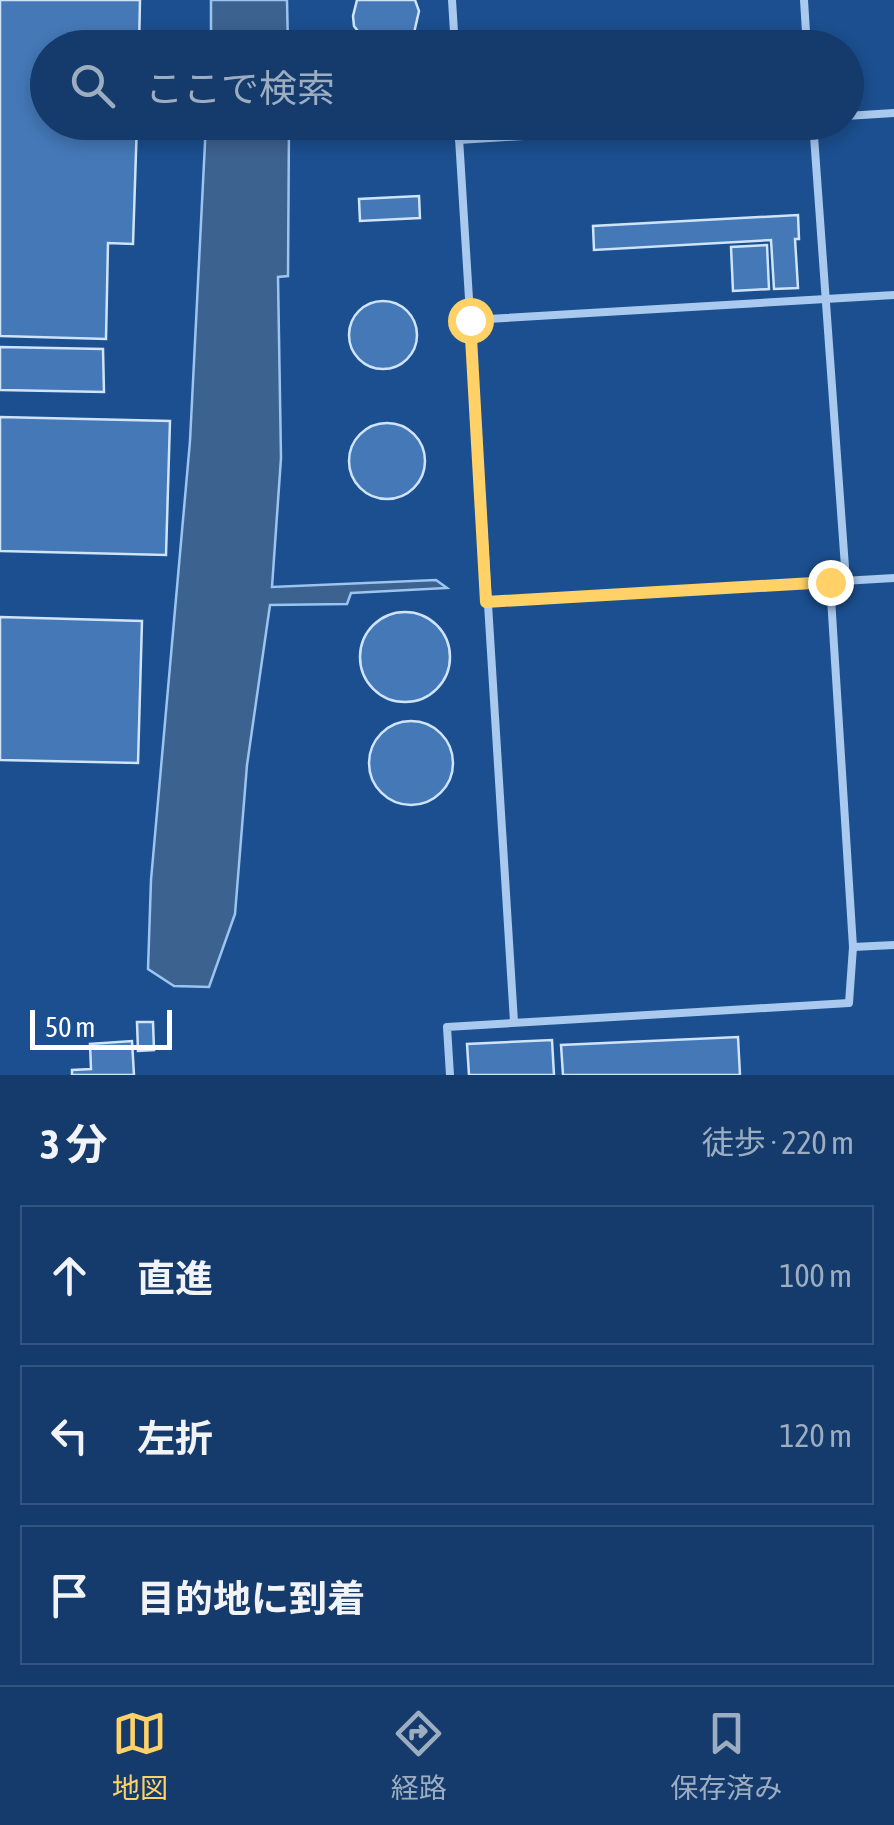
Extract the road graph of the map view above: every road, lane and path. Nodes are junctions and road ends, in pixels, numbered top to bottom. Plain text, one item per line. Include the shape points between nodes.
1 (452, 0) edge
2 (804, 0) edge
3 (454, 30) edge
4 (806, 30) edge
5 (894, 113) edge
6 (864, 115) edge
7 (459, 140) edge
8 (814, 140) edge
9 (894, 295) edge
10 (826, 299) junction
11 (470, 320) junction
12 (894, 578) edge
13 (846, 581) junction
14 (830, 582) junction
15 (486, 602) junction
16 (894, 945) edge
17 (853, 947) junction
18 (514, 1022) junction
19 (450, 1075) edge

1 - 3 lane
2 - 4 lane
5 - 6 lane
7 - 11 lane
8 - 10 lane
9 - 10 lane
10 - 11 lane
10 - 13 lane
11 - 15 lane
12 - 13 lane
13 - 14 lane
14 - 15 lane
14 - 17 lane
15 - 18 lane
16 - 17 lane
17 - 18 lane via 848,1003
18 - 19 lane via 447,1026

